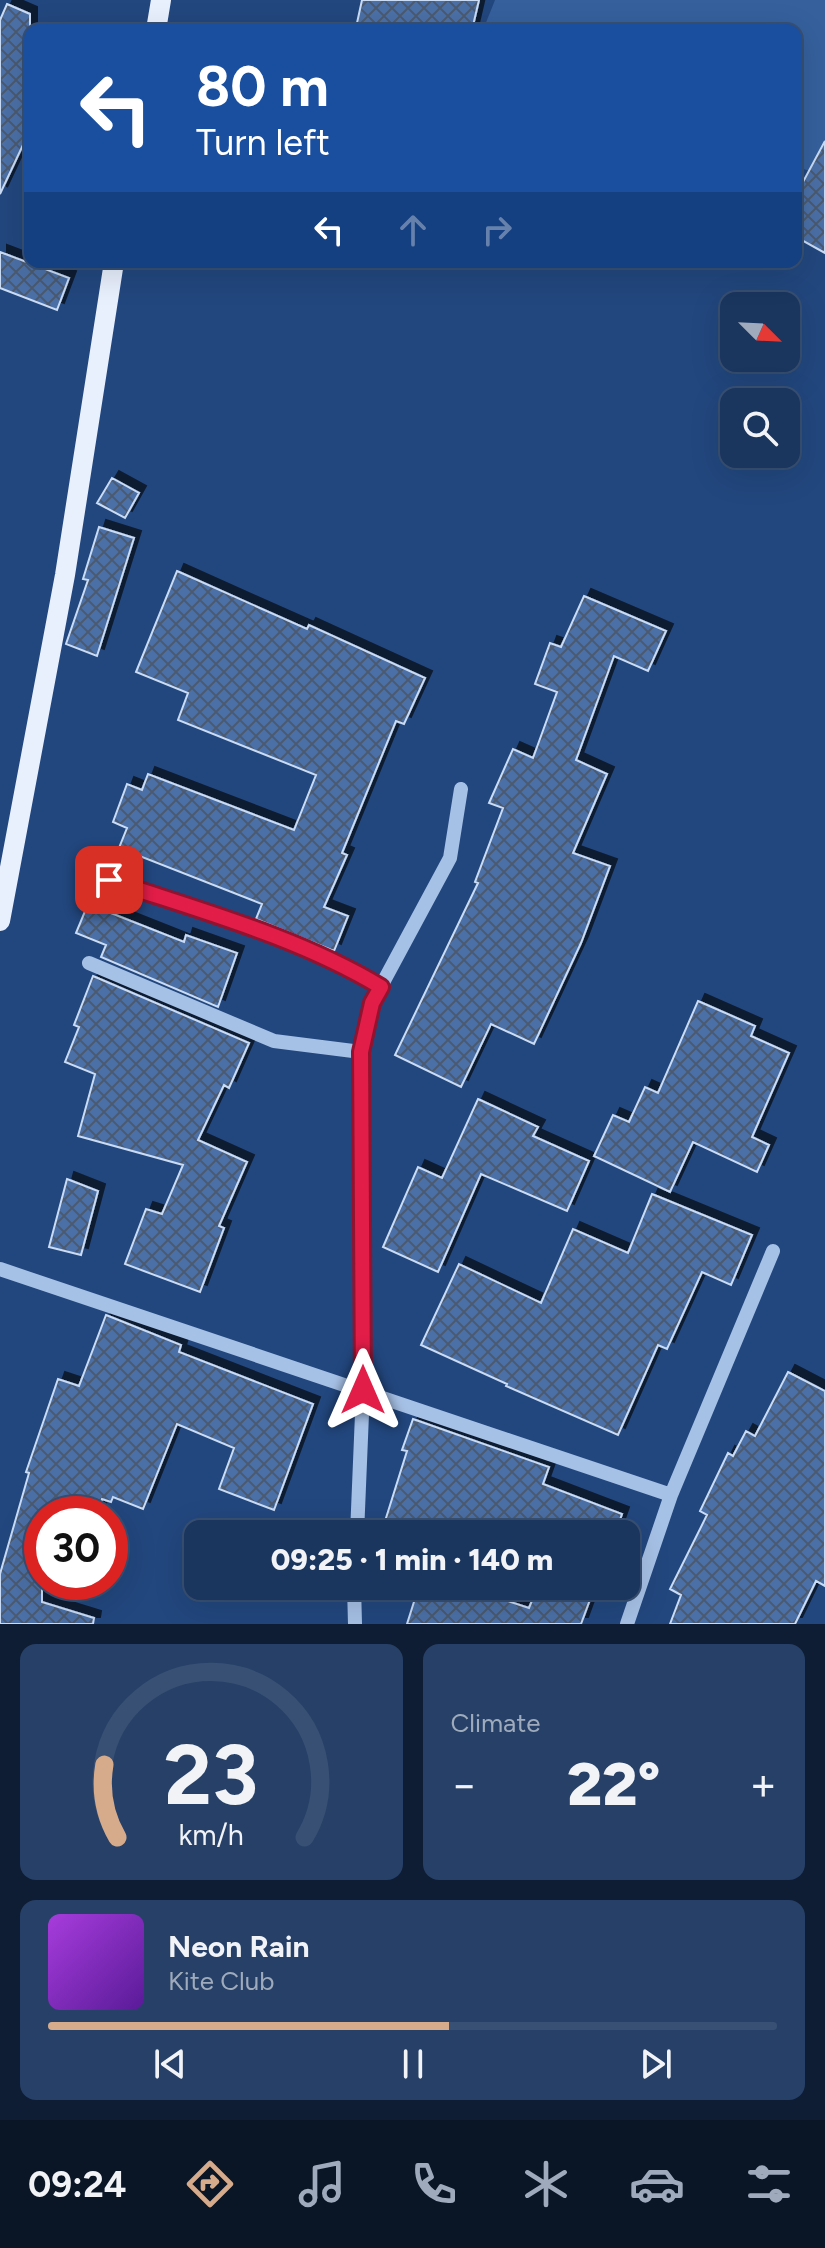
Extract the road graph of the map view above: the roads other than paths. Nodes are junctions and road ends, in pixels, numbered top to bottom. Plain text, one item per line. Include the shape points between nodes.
1 (161, 0) edge
2 (157, 24) edge
3 (113, 268) edge
4 (461, 789) dead end
5 (109, 880) dead end
6 (0, 921) edge
7 (89, 963) dead end
8 (381, 987) junction
9 (361, 1052) junction
10 (773, 1251) dead end
11 (0, 1269) edge
12 (363, 1390) junction
13 (671, 1495) junction
14 (358, 1520) edge
15 (354, 1600) edge
16 (355, 1624) edge
17 (627, 1624) edge

1 - 2 main road
3 - 6 main road via 65,575
4 - 8 street via 450,858
5 - 8 street via 295,944 344,964
7 - 9 street via 274,1041
8 - 9 street
9 - 12 street
10 - 13 street
11 - 12 street
12 - 13 street
12 - 14 street
13 - 17 street
15 - 16 street

